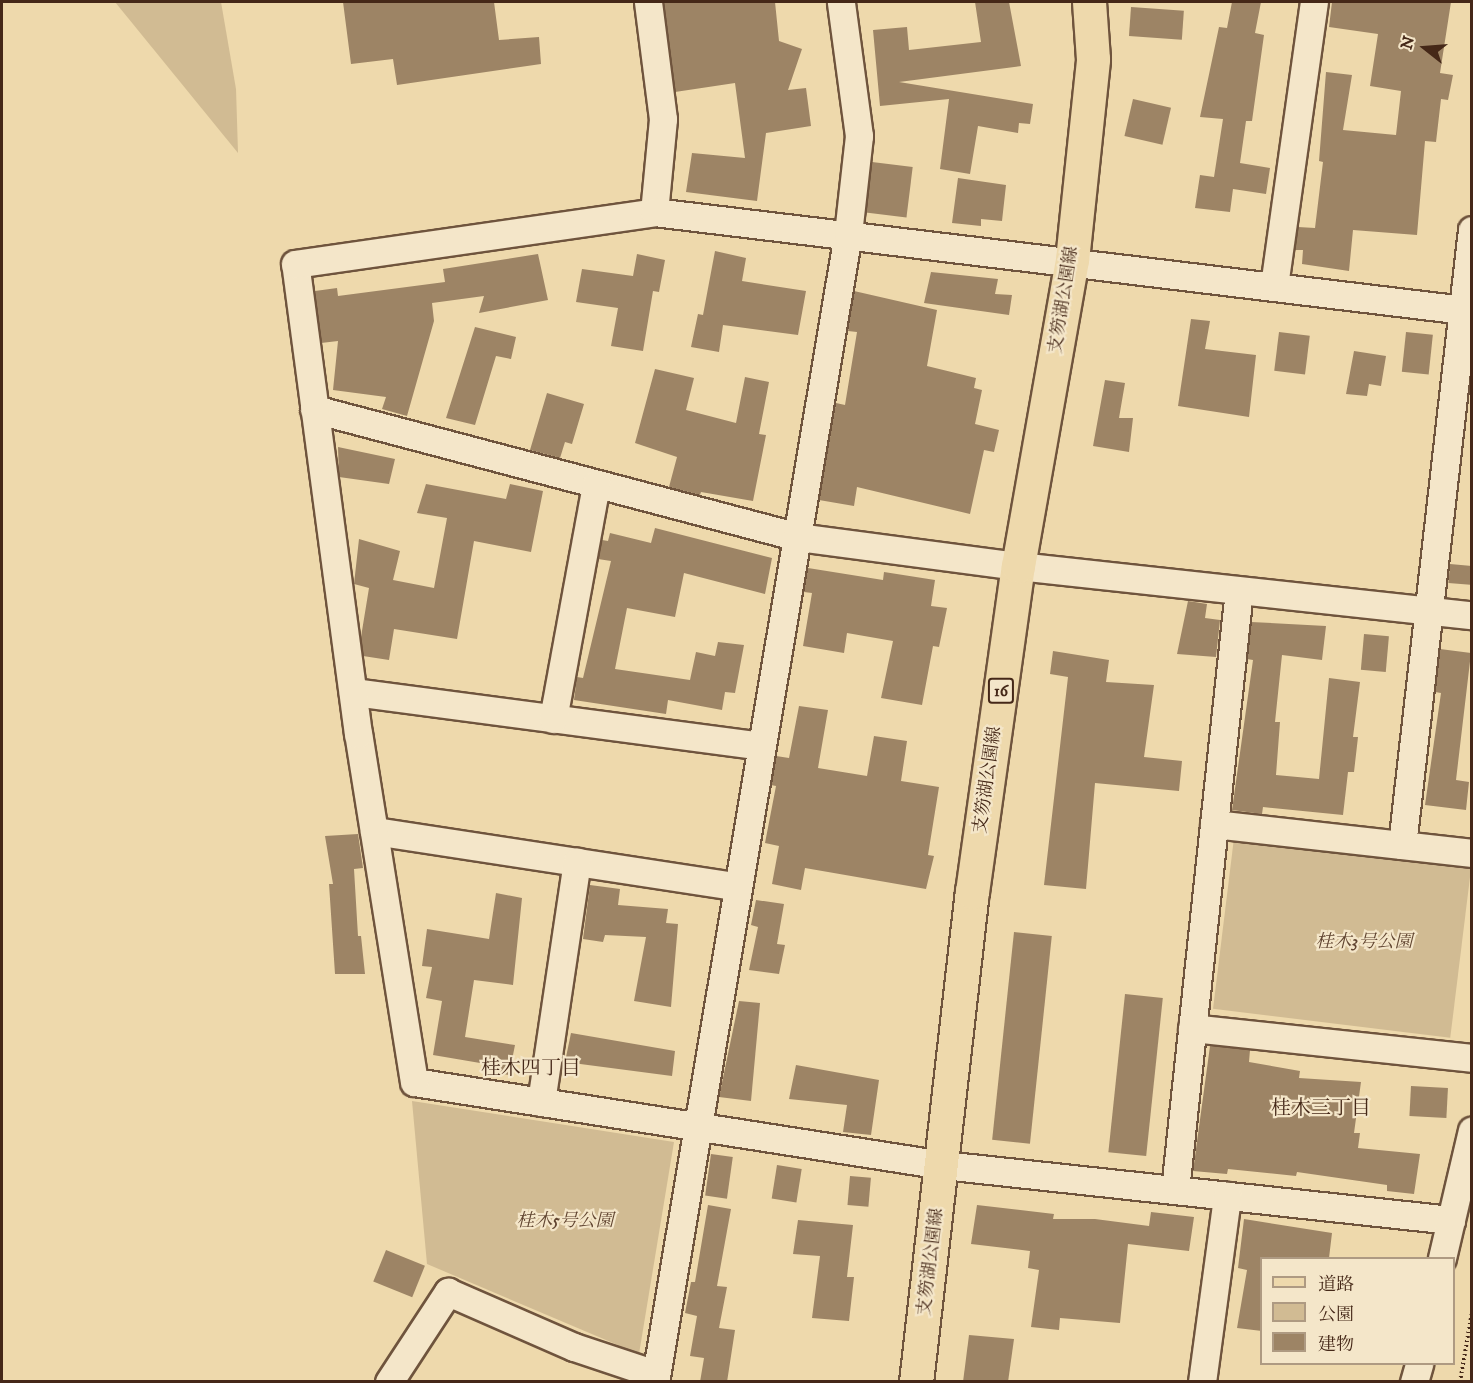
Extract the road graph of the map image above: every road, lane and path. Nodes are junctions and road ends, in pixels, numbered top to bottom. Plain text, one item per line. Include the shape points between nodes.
1 (648, 2) edge
2 (841, 2) edge
3 (1089, 2) edge
4 (1314, 2) edge
5 (654, 212) junction
6 (1472, 230) edge
7 (848, 234) junction
8 (1072, 260) junction
9 (1274, 286) junction
10 (1467, 310) edge
11 (314, 409) junction
12 (596, 484) junction
13 (797, 537) junction
14 (1018, 566) junction
15 (1239, 590) junction
16 (1428, 610) junction
17 (1472, 615) edge
18 (353, 692) junction
19 (553, 719) junction
20 (761, 746) junction
21 (1214, 824) junction
22 (374, 831) junction
23 (1402, 845) junction
24 (1472, 853) edge
25 (577, 862) junction
26 (738, 887) junction
27 (1192, 1028) junction
28 (1472, 1059) edge
29 (541, 1102) junction
30 (697, 1127) junction
31 (1472, 1130) edge
32 (943, 1165) junction
33 (1175, 1190) junction
34 (1227, 1196) junction
35 (1451, 1220) junction
36 (1442, 1257) edge
37 (1472, 1312) edge
38 (1419, 1365) edge
39 (655, 1378) edge
40 (389, 1382) edge
41 (916, 1382) edge
42 (1203, 1382) edge
43 (1414, 1382) edge
44 (1460, 1382) edge

1 - 5 street via 663,118
2 - 7 street via 859,136
3 - 8 main road, 支笏湖公園線 / 16 via 1093,59
4 - 9 street
5 - 7 street
5 - 11 street via 295,264
6 - 10 street
7 - 8 street
7 - 13 street
8 - 9 street
8 - 14 main road, 支笏湖公園線 / 16
9 - 10 street
10 - 16 street
11 - 12 street
11 - 18 street
12 - 13 street
12 - 19 street
13 - 14 street
13 - 20 street
14 - 15 street
14 - 32 main road, 支笏湖公園線 / 16 via 972,892
15 - 16 street
15 - 21 street
16 - 17 street
16 - 23 street
18 - 19 street
18 - 22 street
19 - 20 street
20 - 26 street
21 - 23 street
21 - 27 street
22 - 25 street
22 - 29 street via 414,1082
23 - 24 street
25 - 26 street
25 - 29 street
26 - 30 street
27 - 28 street
27 - 33 street
29 - 30 street
30 - 32 street
30 - 39 street
31 - 35 street
32 - 33 street
32 - 41 main road, 支笏湖公園線 / 16
33 - 34 street
34 - 35 street
34 - 42 street
35 - 36 street
37 - 44 path
38 - 43 street
39 - 40 street via 448,1292

